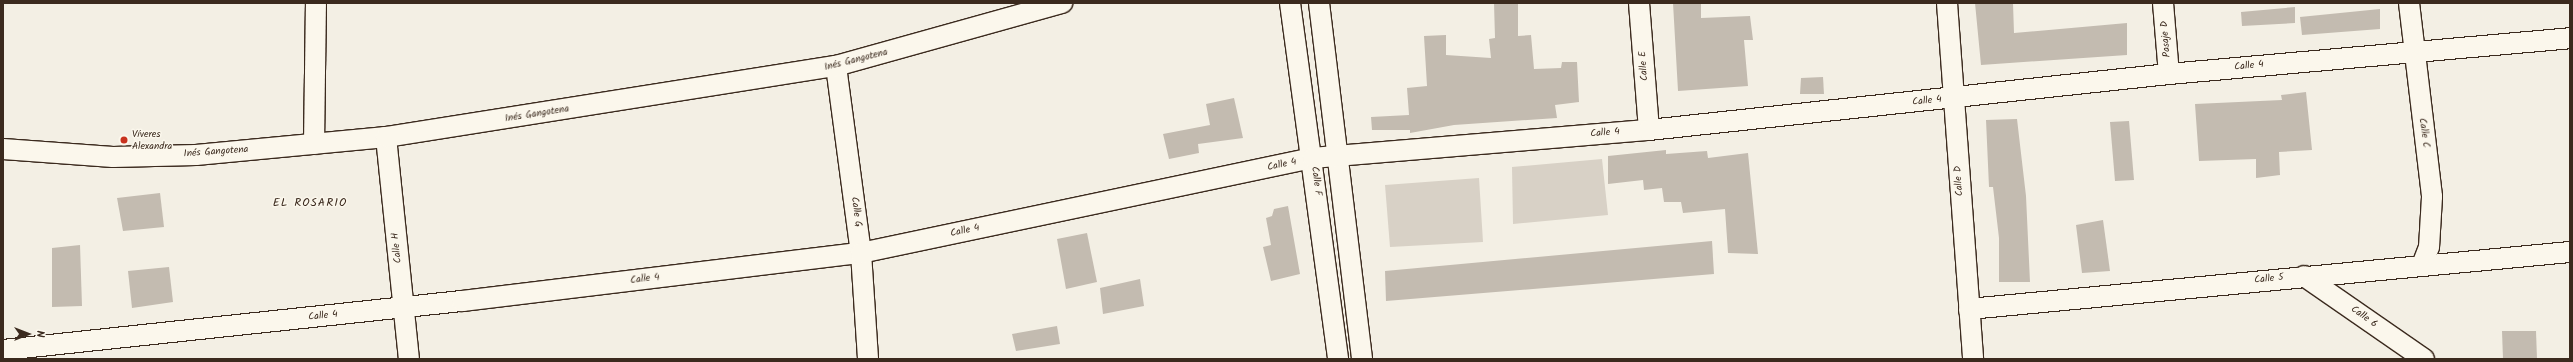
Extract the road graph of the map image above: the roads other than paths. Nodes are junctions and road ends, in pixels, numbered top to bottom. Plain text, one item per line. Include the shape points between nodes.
1 (316, 3) edge
2 (1062, 3) edge
3 (1290, 3) edge
4 (1319, 3) edge
5 (1639, 3) edge
6 (1947, 3) edge
7 (2163, 3) edge
8 (2409, 3) edge
9 (2570, 38) edge
10 (2413, 50) junction
11 (836, 66) junction
12 (2169, 74) junction
13 (1954, 98) junction
14 (1648, 130) junction
15 (386, 137) junction
16 (314, 144) junction
17 (3, 149) edge
18 (1339, 155) junction
19 (1313, 158) junction
20 (2570, 252) edge
21 (862, 253) junction
22 (2423, 263) junction
23 (2304, 276) junction
24 (403, 307) junction
25 (1969, 309) junction
26 (3, 350) edge
27 (409, 359) edge
28 (868, 359) edge
29 (1338, 359) edge
30 (1362, 359) edge
31 (1973, 359) edge
32 (2424, 359) edge

1 - 16 street
2 - 11 street, Inés Gangotena
3 - 19 street, Calle F
4 - 18 street
5 - 14 street, Calle E
6 - 13 street, Calle D
7 - 12 street, Pasaje D
8 - 10 street, Calle C
9 - 10 street, Calle 4
10 - 12 street, Calle 4
10 - 22 street, Calle C via 2432,197 2430,247
11 - 15 street, Inés Gangotena
11 - 21 street, Calle G
12 - 13 street, Calle 4
13 - 14 street, Calle 4
13 - 25 street, Calle D
14 - 18 street, Calle 4
15 - 16 street, Inés Gangotena
15 - 24 street, Calle H
16 - 17 street, Inés Gangotena via 113,157
18 - 19 street, Calle 4
18 - 30 street
19 - 21 street, Calle 4
19 - 29 street, Calle F
20 - 22 street, Calle 5
21 - 24 street, Calle 4
21 - 28 street, Calle G
22 - 23 street, Calle 5
23 - 25 street, Calle 5
23 - 32 street, Calle 6
24 - 26 street, Calle 4
24 - 27 street, Calle H
25 - 31 street, Calle D

